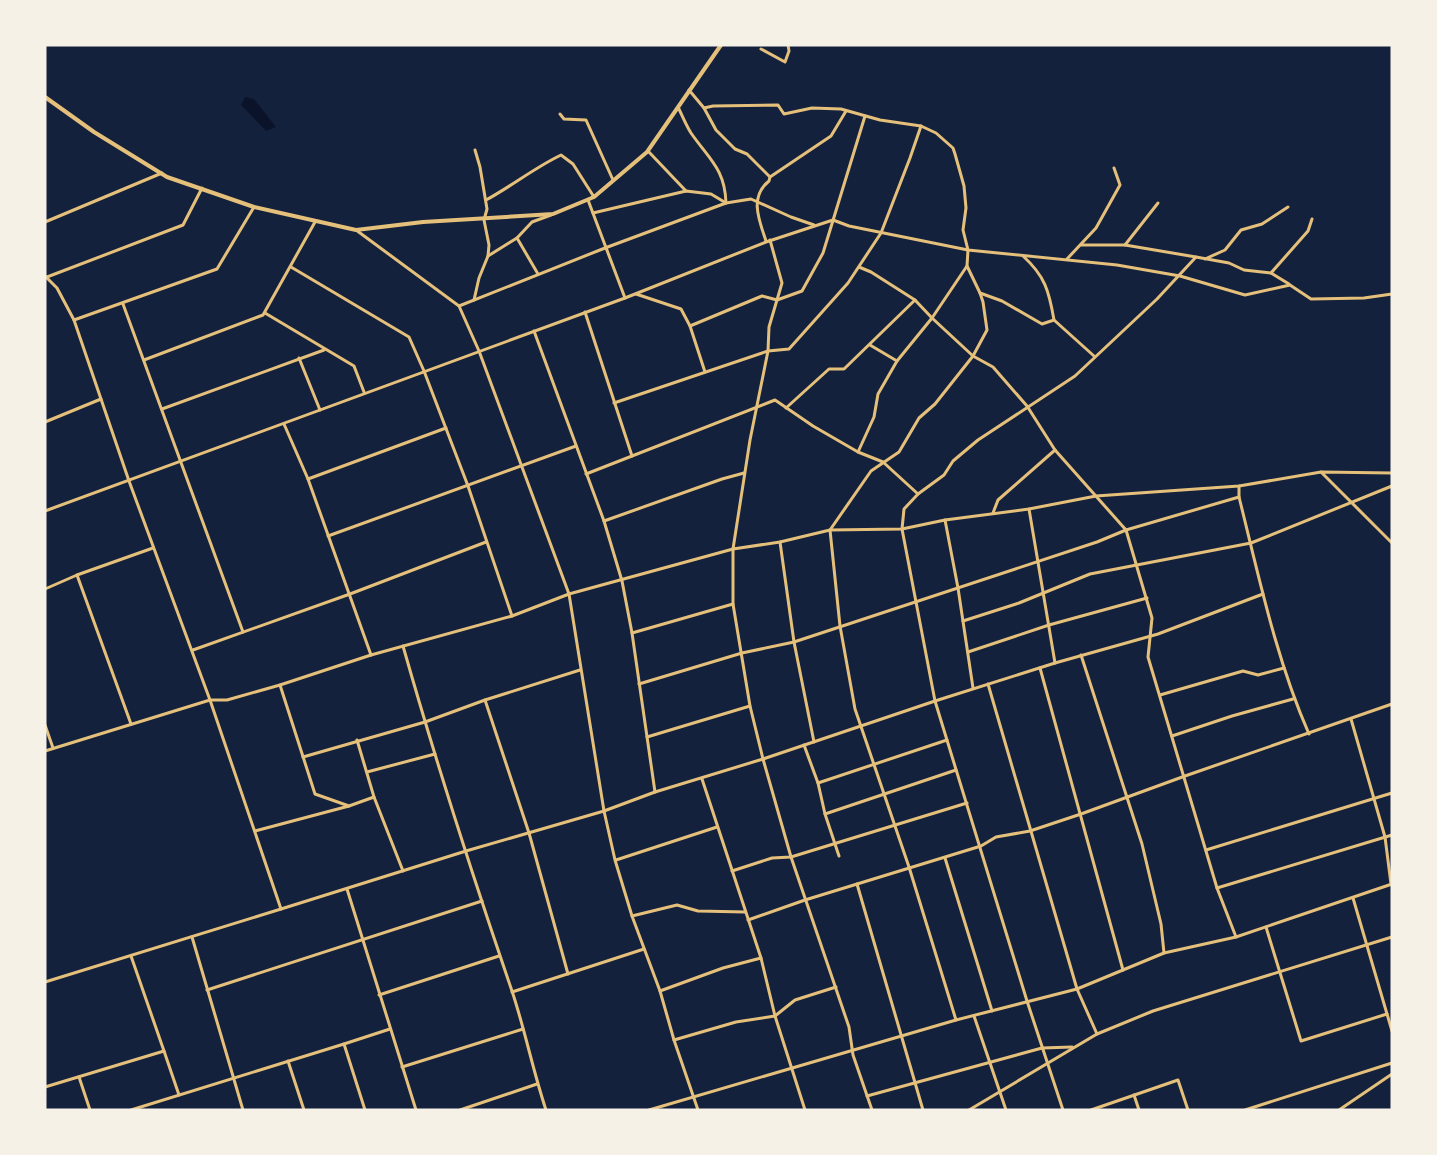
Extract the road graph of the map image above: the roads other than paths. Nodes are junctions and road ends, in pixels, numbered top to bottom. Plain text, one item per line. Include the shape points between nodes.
1 (721, 45) edge
2 (788, 45) edge
3 (761, 49) dead end
4 (689, 90) junction
5 (45, 97) edge
6 (678, 107) junction
7 (704, 108) junction
8 (846, 111) junction
9 (560, 114) dead end
10 (865, 116) junction
11 (921, 126) junction
12 (475, 150) dead end
13 (648, 151) junction
14 (1114, 168) dead end
15 (162, 173) junction
16 (770, 177) junction
17 (613, 180) junction
18 (202, 188) junction
19 (686, 192) junction
20 (594, 197) junction
21 (588, 200) junction
22 (485, 201) junction
23 (756, 202) junction
24 (726, 203) junction
25 (1158, 203) dead end
26 (254, 207) junction
27 (1288, 207) dead end
28 (592, 213) junction
29 (553, 214) junction
30 (1311, 219) dead end
31 (484, 220) junction
32 (833, 220) junction
33 (45, 222) edge
34 (315, 222) junction
35 (816, 225) junction
36 (356, 230) junction
37 (881, 233) junction
38 (517, 238) junction
39 (768, 241) junction
40 (1081, 245) junction
41 (1125, 245) junction
42 (605, 248) junction
43 (968, 250) junction
44 (1022, 255) junction
45 (488, 256) junction
46 (1196, 257) junction
47 (1066, 259) junction
48 (1204, 259) junction
49 (967, 266) junction
50 (291, 267) junction
51 (859, 267) junction
52 (1271, 273) junction
53 (538, 274) junction
54 (1180, 276) junction
55 (46, 277) edge
56 (1290, 285) junction
57 (980, 293) junction
58 (635, 294) junction
59 (1392, 294) edge
60 (625, 298) junction
61 (474, 300) junction
62 (777, 300) junction
63 (915, 300) junction
64 (123, 304) junction
65 (459, 306) junction
66 (585, 312) junction
67 (265, 313) junction
68 (932, 318) junction
69 (74, 320) junction
70 (1054, 320) junction
71 (690, 326) junction
72 (534, 331) junction
73 (870, 345) junction
74 (324, 350) junction
75 (478, 351) junction
76 (768, 351) junction
77 (974, 356) junction
78 (1094, 356) junction
79 (299, 358) junction
80 (144, 360) junction
81 (897, 361) junction
82 (424, 371) junction
83 (705, 372) junction
84 (364, 392) junction
85 (101, 399) junction
86 (614, 403) junction
87 (1027, 406) junction
88 (757, 408) junction
89 (786, 408) junction
90 (162, 409) junction
91 (320, 410) junction
92 (45, 422) edge
93 (284, 423) junction
94 (446, 428) junction
95 (576, 446) junction
96 (1055, 450) junction
97 (858, 452) junction
98 (632, 456) junction
99 (181, 461) junction
100 (884, 462) junction
101 (522, 465) junction
102 (1321, 472) junction
103 (744, 473) junction
104 (1392, 473) edge
105 (586, 474) junction
106 (308, 479) junction
107 (129, 481) junction
108 (468, 486) junction
109 (1239, 486) junction
110 (1392, 486) edge
111 (918, 494) junction
112 (1096, 496) junction
113 (1239, 497) junction
114 (1352, 503) junction
115 (1029, 508) junction
116 (45, 511) edge
117 (993, 513) junction
118 (945, 520) junction
119 (604, 521) junction
120 (902, 529) junction
121 (830, 530) junction
122 (1126, 530) junction
123 (328, 536) junction
124 (486, 542) junction
125 (780, 542) junction
126 (1251, 543) junction
127 (1392, 543) edge
128 (153, 548) junction
129 (733, 549) junction
130 (1038, 560) junction
131 (1137, 565) junction
132 (77, 575) junction
133 (622, 581) junction
134 (958, 588) junction
135 (45, 589) edge
136 (1043, 592) junction
137 (350, 594) junction
138 (569, 594) junction
139 (1263, 594) junction
140 (1147, 598) junction
141 (915, 603) junction
142 (734, 604) junction
143 (512, 616) junction
144 (963, 621) junction
145 (1049, 625) junction
146 (840, 626) junction
147 (243, 632) junction
148 (632, 633) junction
149 (1149, 636) junction
150 (794, 642) junction
151 (403, 646) junction
152 (192, 650) junction
153 (968, 652) junction
154 (742, 653) junction
155 (372, 655) junction
156 (1081, 655) junction
157 (1055, 663) junction
158 (1040, 668) junction
159 (1284, 669) junction
160 (580, 670) junction
161 (639, 684) junction
162 (988, 684) junction
163 (280, 685) junction
164 (974, 688) junction
165 (1160, 695) junction
166 (1293, 699) junction
167 (210, 700) junction
168 (485, 700) junction
169 (935, 700) junction
170 (1392, 704) edge
171 (750, 706) junction
172 (1352, 719) junction
173 (425, 722) junction
174 (45, 724) edge
175 (131, 724) junction
176 (861, 726) junction
177 (1309, 734) junction
178 (1172, 736) junction
179 (647, 737) junction
180 (357, 740) junction
181 (947, 741) junction
182 (814, 742) junction
183 (804, 745) junction
184 (53, 748) junction
185 (45, 751) edge
186 (435, 754) junction
187 (303, 757) junction
188 (763, 759) junction
189 (874, 765) junction
190 (956, 770) junction
191 (367, 772) junction
192 (1185, 776) junction
193 (702, 779) junction
194 (818, 783) junction
195 (655, 792) junction
196 (1392, 793) edge
197 (884, 794) junction
198 (374, 797) junction
199 (1126, 799) junction
200 (1374, 799) junction
201 (966, 803) junction
202 (350, 806) junction
203 (604, 811) junction
204 (825, 814) junction
205 (1081, 814) junction
206 (895, 825) junction
207 (717, 827) junction
208 (255, 831) junction
209 (1030, 831) junction
210 (529, 833) junction
211 (1392, 836) edge
212 (1385, 837) junction
213 (836, 844) junction
214 (981, 846) junction
215 (466, 850) junction
216 (1206, 850) junction
217 (839, 856) dead end
218 (791, 857) junction
219 (945, 857) junction
220 (615, 860) junction
221 (909, 867) junction
222 (403, 871) junction
223 (732, 872) junction
224 (857, 884) junction
225 (1392, 884) edge
226 (1217, 888) junction
227 (347, 889) junction
228 (1353, 898) junction
229 (805, 900) junction
230 (482, 901) junction
231 (281, 909) junction
232 (745, 912) junction
233 (632, 916) junction
234 (748, 921) junction
235 (1266, 927) junction
236 (192, 937) junction
237 (1392, 937) edge
238 (1236, 938) junction
239 (362, 940) junction
240 (1367, 945) junction
241 (644, 949) junction
242 (1164, 952) junction
243 (131, 956) junction
244 (499, 956) junction
245 (760, 958) junction
246 (1123, 970) junction
247 (1280, 972) junction
248 (568, 974) junction
249 (45, 982) edge
250 (836, 987) junction
251 (1077, 989) junction
252 (207, 990) junction
253 (660, 991) junction
254 (512, 992) junction
255 (379, 995) junction
256 (1027, 1001) junction
257 (992, 1011) junction
258 (1387, 1014) junction
259 (775, 1016) junction
260 (974, 1016) junction
261 (956, 1020) junction
262 (390, 1029) junction
263 (523, 1029) junction
264 (1392, 1031) edge
265 (1097, 1034) junction
266 (901, 1036) junction
267 (674, 1040) junction
268 (345, 1044) junction
269 (1074, 1047) junction
270 (1042, 1048) junction
271 (164, 1051) junction
272 (852, 1051) junction
273 (288, 1061) junction
274 (990, 1062) junction
275 (1392, 1063) edge
276 (1048, 1065) junction
277 (402, 1067) junction
278 (791, 1069) junction
279 (1392, 1074) edge
280 (80, 1077) junction
281 (234, 1078) junction
282 (914, 1082) junction
283 (537, 1084) junction
284 (45, 1087) edge
285 (1000, 1093) junction
286 (179, 1095) junction
287 (1134, 1095) junction
288 (694, 1096) junction
289 (867, 1096) junction
290 (1099, 1109) edge
291 (90, 1110) edge
292 (131, 1110) edge
293 (243, 1110) edge
294 (304, 1110) edge
295 (364, 1110) edge
296 (416, 1110) edge
297 (460, 1110) edge
298 (546, 1110) edge
299 (649, 1110) edge
300 (698, 1110) edge
301 (805, 1110) edge
302 (872, 1110) edge
303 (923, 1110) edge
304 (969, 1110) edge
305 (1006, 1110) edge
306 (1063, 1110) edge
307 (1091, 1110) edge
308 (1139, 1110) edge
309 (1188, 1110) edge
310 (1245, 1110) edge
311 (1339, 1110) edge

1 - 4 street
2 - 3 street via 784,62
4 - 6 street
4 - 7 street
5 - 15 street
6 - 13 street
6 - 24 street via 689,131 717,167 726,186
7 - 8 street via 778,105 784,114 812,108
7 - 16 street via 716,130
8 - 10 street
8 - 16 street via 831,136
9 - 17 street via 564,119 586,120
10 - 11 street
10 - 32 street
11 - 37 street
11 - 43 street via 953,148 964,186 963,230
12 - 22 street
13 - 17 street
13 - 19 street
14 - 40 street via 1120,185 1096,228
15 - 18 street
15 - 33 street
16 - 23 street
17 - 20 street
18 - 26 street
18 - 55 street via 183,225
19 - 24 street via 711,194
19 - 28 street
20 - 21 street
20 - 22 street via 573,164 561,155
21 - 28 street
21 - 29 street
22 - 31 street
23 - 24 street via 752,199
23 - 35 street
23 - 39 street
24 - 42 street
25 - 41 street
26 - 34 street
26 - 64 street via 217,269
27 - 48 street via 1262,224 1241,230 1225,250
28 - 42 street
29 - 31 street
29 - 38 street via 532,222
30 - 52 street via 1308,231
31 - 36 street
31 - 45 street
32 - 35 street
32 - 37 street
32 - 62 street via 824,253 802,291
34 - 36 street
34 - 50 street
35 - 39 street
36 - 65 street
37 - 43 street
37 - 51 street
38 - 45 street
38 - 53 street
39 - 58 street
39 - 62 street via 782,283
40 - 41 street
40 - 47 street
41 - 46 street
42 - 53 street
42 - 60 street
43 - 44 street
43 - 49 street
44 - 47 street
44 - 70 street via 1036,268 1048,289
45 - 61 street
46 - 48 street
46 - 54 street
47 - 54 street
48 - 52 street
49 - 57 street
49 - 68 street
50 - 67 street
50 - 82 street via 409,337
51 - 63 street
51 - 76 street via 789,349
52 - 56 street
53 - 61 street
54 - 56 street via 1245,295
54 - 78 street
55 - 69 street via 57,288
56 - 59 street via 1311,299
57 - 70 street via 1042,324
57 - 77 street via 987,330
58 - 60 street
58 - 71 street via 681,309
60 - 66 street
61 - 65 street
62 - 71 street via 762,296
62 - 76 street via 769,327
63 - 68 street
63 - 73 street
64 - 69 street
64 - 80 street
65 - 75 street
66 - 72 street
66 - 86 street
67 - 74 street
67 - 80 street
68 - 77 street
68 - 81 street
69 - 85 street
70 - 78 street
71 - 83 street
72 - 75 street
72 - 95 street
73 - 81 street
73 - 89 street via 844,369 829,369
74 - 79 street
74 - 84 street via 354,366
75 - 82 street
75 - 101 street
76 - 83 street
76 - 88 street
77 - 87 street via 993,368
77 - 100 street via 919,418 899,452
78 - 87 street via 1075,376
79 - 90 street
79 - 91 street
80 - 90 street
81 - 97 street via 878,394 874,417
82 - 84 street
82 - 94 street
83 - 86 street
84 - 91 street
85 - 92 street
85 - 107 street
86 - 98 street
87 - 96 street
87 - 111 street via 953,460 944,475
88 - 89 street via 775,400
88 - 98 street
88 - 103 street
89 - 97 street
90 - 99 street
91 - 93 street
93 - 99 street
93 - 106 street
94 - 106 street
94 - 108 street
95 - 101 street
95 - 105 street
96 - 112 street
96 - 117 street via 999,500
97 - 100 street
98 - 105 street
99 - 107 street
99 - 147 street
100 - 111 street
100 - 121 street via 872,471
101 - 108 street
101 - 138 street
102 - 104 street
102 - 109 street
102 - 114 street
103 - 119 street
103 - 129 street
105 - 119 street
106 - 123 street
107 - 116 street
107 - 128 street
108 - 123 street
108 - 124 street
109 - 112 street
109 - 113 street
110 - 114 street
111 - 120 street via 904,509
112 - 115 street
112 - 122 street
113 - 122 street
113 - 126 street
114 - 126 street
114 - 127 street
115 - 117 street
115 - 130 street
117 - 118 street
118 - 120 street
118 - 134 street
119 - 133 street
120 - 121 street
120 - 141 street
121 - 125 street
121 - 146 street
122 - 130 street
122 - 131 street
123 - 137 street
124 - 137 street
124 - 143 street
125 - 129 street
125 - 150 street
126 - 131 street
126 - 139 street
128 - 132 street
128 - 152 street
129 - 133 street
129 - 142 street
130 - 134 street
130 - 136 street
131 - 136 street via 1090,574
131 - 140 street
132 - 135 street
132 - 175 street
133 - 138 street
133 - 148 street
134 - 141 street
134 - 144 street
136 - 144 street
136 - 145 street
137 - 147 street
137 - 155 street
138 - 143 street
138 - 160 street
139 - 149 street
139 - 159 street
140 - 145 street
140 - 149 street via 1152,618
141 - 146 street
141 - 169 street
142 - 148 street
142 - 154 street
143 - 151 street
144 - 153 street
145 - 153 street
145 - 157 street
146 - 150 street
146 - 176 street
147 - 152 street
148 - 161 street
149 - 156 street
149 - 165 street via 1148,657
150 - 154 street
150 - 182 street
151 - 155 street
151 - 173 street
152 - 167 street
153 - 164 street
154 - 161 street
154 - 171 street
155 - 163 street
156 - 157 street
156 - 199 street
157 - 158 street
158 - 162 street
158 - 205 street
159 - 165 street via 1258,675 1244,671
159 - 166 street
160 - 168 street
160 - 203 street
161 - 179 street
162 - 164 street
162 - 209 street
163 - 167 street via 227,700
163 - 187 street
164 - 169 street
165 - 178 street
166 - 177 street
166 - 178 street
167 - 175 street
167 - 208 street
168 - 173 street
168 - 210 street
169 - 176 street
169 - 181 street
170 - 172 street
171 - 179 street
171 - 188 street
172 - 177 street
172 - 200 street
173 - 180 street
173 - 186 street
174 - 184 street
175 - 184 street
176 - 182 street
176 - 189 street
177 - 192 street
178 - 192 street
179 - 195 street
180 - 187 street
180 - 191 street
181 - 189 street
181 - 190 street
182 - 183 street
183 - 188 street
183 - 194 street
184 - 185 street
186 - 191 street
186 - 215 street
187 - 202 street via 315,794
188 - 193 street
188 - 218 street
189 - 194 street
189 - 197 street
190 - 197 street
190 - 201 street
191 - 198 street
192 - 199 street
192 - 216 street
193 - 195 street
193 - 207 street
194 - 204 street
195 - 203 street
196 - 200 street
197 - 204 street
197 - 206 street
198 - 202 street
198 - 222 street
199 - 205 street
199 - 242 street via 1142,844
200 - 212 street
200 - 216 street
201 - 206 street
201 - 214 street
202 - 208 street
203 - 210 street
203 - 220 street
204 - 213 street
205 - 209 street
205 - 246 street
206 - 213 street
206 - 221 street
207 - 220 street
207 - 223 street
208 - 231 street
209 - 214 street via 996,837
209 - 251 street
210 - 215 street
210 - 248 street
211 - 212 street
212 - 225 street
212 - 226 street
213 - 217 street
213 - 218 street
214 - 219 street
214 - 256 street
215 - 222 street
215 - 230 street
216 - 226 street
218 - 223 street via 772,858
218 - 229 street
219 - 221 street
219 - 257 street
220 - 233 street
221 - 224 street
221 - 261 street
222 - 227 street
223 - 232 street
224 - 229 street
224 - 266 street
225 - 228 street
226 - 238 street
227 - 231 street
227 - 239 street
228 - 235 street
228 - 240 street
229 - 234 street
229 - 250 street
230 - 239 street
230 - 244 street
231 - 236 street
232 - 233 street via 698,911 677,905
232 - 234 street
233 - 241 street
234 - 245 street
235 - 238 street
235 - 247 street
236 - 243 street
236 - 252 street
237 - 240 street
238 - 242 street
239 - 252 street
239 - 255 street
240 - 247 street
240 - 258 street
241 - 248 street
241 - 253 street
242 - 246 street
243 - 249 street
243 - 271 street
244 - 254 street
244 - 255 street
245 - 253 street
245 - 259 street
246 - 251 street
247 - 258 street via 1302,1041
247 - 265 street via 1153,1011
248 - 254 street
250 - 259 street via 795,1000
250 - 272 street
251 - 256 street
251 - 265 street
252 - 281 street
253 - 267 street
254 - 263 street
255 - 262 street
256 - 257 street
256 - 270 street
257 - 260 street
258 - 264 street
259 - 267 street via 736,1022
259 - 278 street
260 - 261 street
260 - 274 street
261 - 266 street
262 - 268 street
262 - 277 street
263 - 277 street
263 - 283 street
265 - 269 street
266 - 272 street
266 - 282 street
267 - 288 street
268 - 273 street
268 - 295 street
269 - 270 street
269 - 276 street
270 - 274 street
270 - 276 street
271 - 280 street
271 - 286 street
272 - 278 street
272 - 289 street
273 - 281 street
273 - 294 street
274 - 282 street
274 - 285 street
275 - 310 street
276 - 285 street
276 - 306 street
277 - 296 street
278 - 288 street
278 - 301 street
279 - 311 street
280 - 284 street
280 - 291 street
281 - 286 street
281 - 293 street
282 - 289 street
282 - 303 street
283 - 297 street
283 - 298 street
285 - 304 street
285 - 305 street
286 - 292 street
287 - 290 street
287 - 308 street
287 - 309 street via 1178,1080
288 - 299 street
288 - 300 street
289 - 302 street
290 - 307 street

